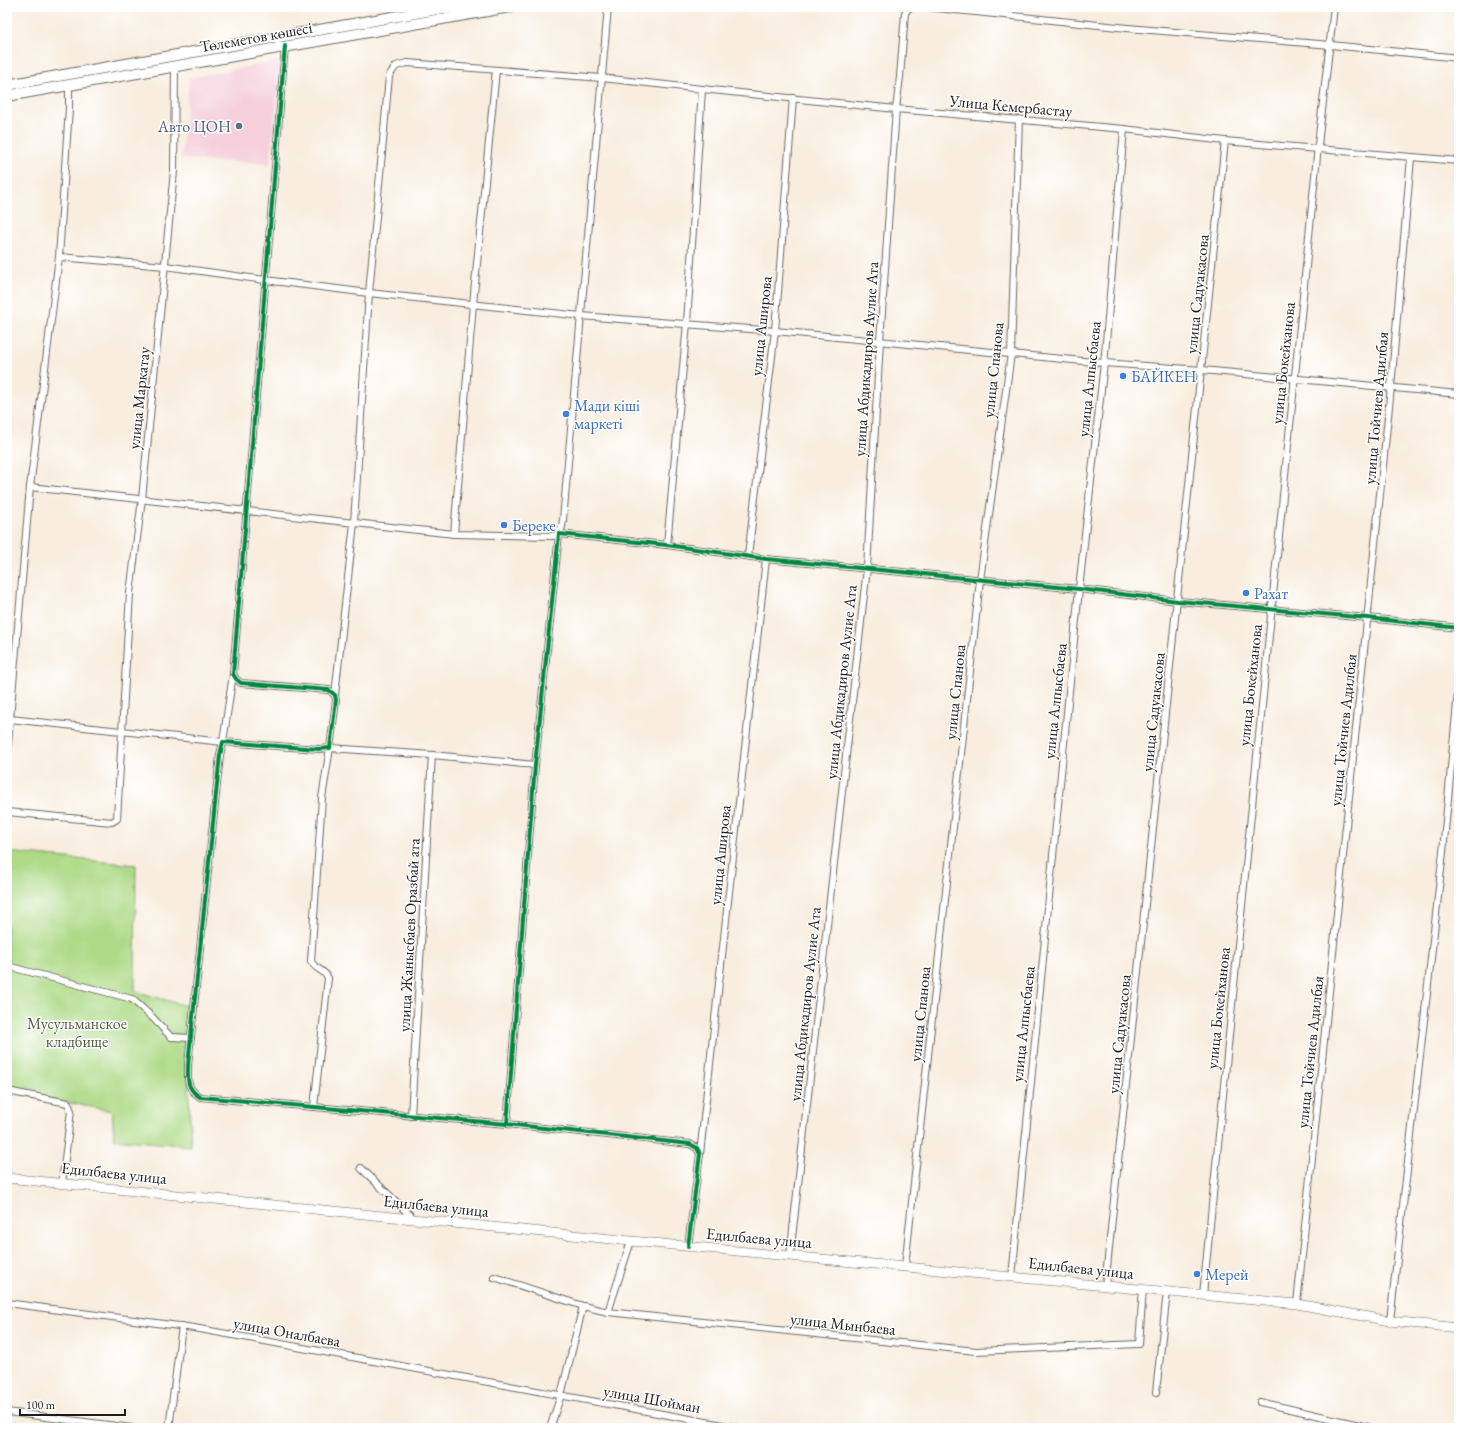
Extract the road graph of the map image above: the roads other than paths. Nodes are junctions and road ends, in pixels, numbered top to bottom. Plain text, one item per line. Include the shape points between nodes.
1 (449, 7) edge
2 (510, 7) edge
3 (608, 7) edge
4 (914, 7) edge
5 (927, 7) edge
6 (1334, 7) edge
7 (310, 31) junction
8 (1331, 45) junction
9 (285, 46) junction
10 (1459, 58) edge
11 (175, 67) junction
12 (496, 70) junction
13 (602, 78) junction
14 (7, 85) edge
15 (68, 85) junction
16 (702, 89) junction
17 (7, 96) edge
18 (793, 98) junction
19 (896, 109) junction
20 (1019, 119) junction
21 (1124, 129) junction
22 (1225, 141) junction
23 (1318, 149) junction
24 (1411, 158) junction
25 (1459, 161) edge
26 (60, 258) junction
27 (165, 266) junction
28 (265, 280) junction
29 (369, 293) junction
30 (473, 304) junction
31 (581, 316) junction
32 (687, 323) junction
33 (775, 331) junction
34 (880, 341) junction
35 (1011, 354) junction
36 (1104, 363) junction
37 (1202, 370) junction
38 (1294, 378) junction
39 (1391, 387) junction
40 (1459, 394) edge
41 (30, 487) junction
42 (142, 499) junction
43 (246, 510) junction
44 (354, 523) junction
45 (454, 534) junction
46 (559, 534) junction
47 (667, 545) junction
48 (748, 556) junction
49 (766, 559) junction
50 (867, 568) junction
51 (980, 580) junction
52 (1079, 589) junction
53 (1178, 601) junction
54 (1271, 609) junction
55 (1368, 618) junction
56 (1459, 628) edge
57 (233, 674) junction
58 (1459, 682) edge
59 (335, 695) junction
60 (10, 720) junction
61 (122, 731) junction
62 (223, 742) junction
63 (330, 748) junction
64 (432, 755) junction
65 (7, 756) edge
66 (534, 765) junction
67 (7, 812) edge
68 (7, 966) edge
69 (191, 1038) junction
70 (7, 1091) edge
71 (314, 1107) junction
72 (411, 1116) junction
73 (507, 1124) junction
74 (700, 1154) junction
75 (361, 1168) dead end
76 (7, 1178) edge
77 (62, 1183) junction
78 (413, 1218) junction
79 (631, 1241) junction
80 (688, 1246) junction
81 (790, 1256) junction
82 (905, 1266) junction
83 (1012, 1276) junction
84 (494, 1277) dead end
85 (1105, 1286) junction
86 (1143, 1289) junction
87 (1167, 1292) junction
88 (1203, 1295) junction
89 (7, 1303) edge
90 (1297, 1304) junction
91 (583, 1306) junction
92 (608, 1312) junction
93 (1390, 1320) junction
94 (182, 1326) junction
95 (1459, 1328) edge
96 (1156, 1392) dead end
97 (561, 1396) junction
98 (1260, 1402) dead end
99 (7, 1412) edge
100 (132, 1428) edge
101 (169, 1428) edge
102 (550, 1428) edge
103 (739, 1428) edge
104 (1372, 1428) edge

1 - 7 main road, Төлеметов көшесі
2 - 9 main road, Төлеметов көшесі
3 - 13 street
4 - 19 street, улица Абдикадиров Аулие Ата via 905,13
5 - 8 street via 1127,28
6 - 8 street, улица Бокейханова
7 - 9 main road
7 - 14 main road, Төлеметов көшесі
8 - 10 street
8 - 23 street, улица Бокейханова
9 - 11 main road, Төлеметов көшесі
9 - 28 street
11 - 15 main road, Төлеметов көшесі
11 - 27 street, улица Маркатау via 174,171
12 - 13 street, Улица Кемербастау
12 - 29 street, Улица Кемербастау via 407,63 396,66 389,76
12 - 30 street
13 - 16 street, Улица Кемербастау
13 - 31 street
15 - 17 main road, Төлеметов көшесі
15 - 26 street via 69,108
16 - 18 street, Улица Кемербастау
16 - 32 street
18 - 19 street, Улица Кемербастау
18 - 33 street, улица Аширова
19 - 20 street, Улица Кемербастау
19 - 34 street, улица Абдикадиров Аулие Ата
20 - 21 street, Улица Кемербастау
20 - 35 street, улица Спанова
21 - 22 street, Улица Кемербастау
21 - 36 street, улица Алпысбаева
22 - 23 street, Улица Кемербастау
22 - 37 street, улица Садуакасова
23 - 24 street, Улица Кемербастау
23 - 38 street, улица Бокейханова
24 - 25 street, Улица Кемербастау
24 - 39 street, улица Тойчиев Адилбая
26 - 27 street
26 - 41 street
27 - 28 street
27 - 42 street, улица Маркатау
28 - 29 street
28 - 43 street
29 - 30 street
29 - 44 street, Улица Кемербастау
30 - 31 street
30 - 45 street
31 - 32 street
31 - 46 street via 563,520
32 - 33 street
32 - 47 street
33 - 34 street
33 - 48 street, улица Аширова
34 - 35 street
34 - 50 street, улица Абдикадиров Аулие Ата
35 - 36 street
35 - 51 street, улица Спанова
36 - 37 street
36 - 52 street, улица Алпысбаева
37 - 38 street
37 - 53 street, улица Садуакасова
38 - 39 street
38 - 54 street, улица Бокейханова
39 - 40 street
39 - 55 street, улица Тойчиев Адилбая
41 - 42 street
41 - 60 street
42 - 43 street
42 - 61 street, улица Маркатау via 130,594
43 - 44 street
43 - 57 street
44 - 45 street
44 - 59 street, Улица Кемербастау
45 - 46 street
46 - 47 street
46 - 66 street
47 - 48 street
48 - 49 street
49 - 50 street
49 - 74 street, улица Аширова
50 - 51 street
50 - 81 street, улица Абдикадиров Аулие Ата
51 - 52 street
51 - 82 street, улица Спанова
52 - 53 street
52 - 83 street, улица Алпысбаева
53 - 54 street
53 - 85 street, улица Садуакасова
54 - 55 street
54 - 88 street, улица Бокейханова
55 - 56 street
55 - 90 street, улица Тойчиев Адилбая
57 - 59 street via 241,683 329,690
57 - 62 street
58 - 93 street via 1443,852
59 - 63 street, Улица Кемербастау
60 - 61 street
60 - 65 street
61 - 62 street
61 - 67 street, улица Маркатау via 117,819 112,822
62 - 63 street
62 - 69 street
63 - 64 street
63 - 71 street, Улица Кемербастау via 322,798 311,962 328,978
64 - 66 street
64 - 72 street, улица Жанысбаев Оразбай ата
66 - 73 street
68 - 69 street via 132,999 171,1037
69 - 71 street via 188,1084 200,1097
70 - 77 street via 68,1103 70,1106
71 - 72 street
72 - 73 street
73 - 74 street via 690,1144 697,1148
74 - 80 street, улица Аширова
75 - 78 street
76 - 77 street, Едилбаева улица
77 - 78 street, Едилбаева улица
78 - 79 street, Едилбаева улица
79 - 80 street, Едилбаева улица
79 - 92 street
80 - 81 street, Едилбаева улица
81 - 82 street, Едилбаева улица
82 - 83 street, Едилбаева улица
83 - 85 street, Едилбаева улица
84 - 91 street, улица Мынбаева
85 - 86 street, Едилбаева улица
86 - 87 street, Едилбаева улица
86 - 92 street, улица Мынбаева via 1139,1344 976,1351
87 - 88 street, Едилбаева улица
87 - 96 street
88 - 90 street, Едилбаева улица
89 - 94 street, улица Оналбаева
90 - 93 street, Едилбаева улица
91 - 92 street, улица Мынбаева
91 - 97 street
93 - 95 street, Едилбаева улица
94 - 97 street, улица Оналбаева
94 - 101 street
97 - 102 street
97 - 103 street, улица Шойман
98 - 104 street
99 - 100 street

